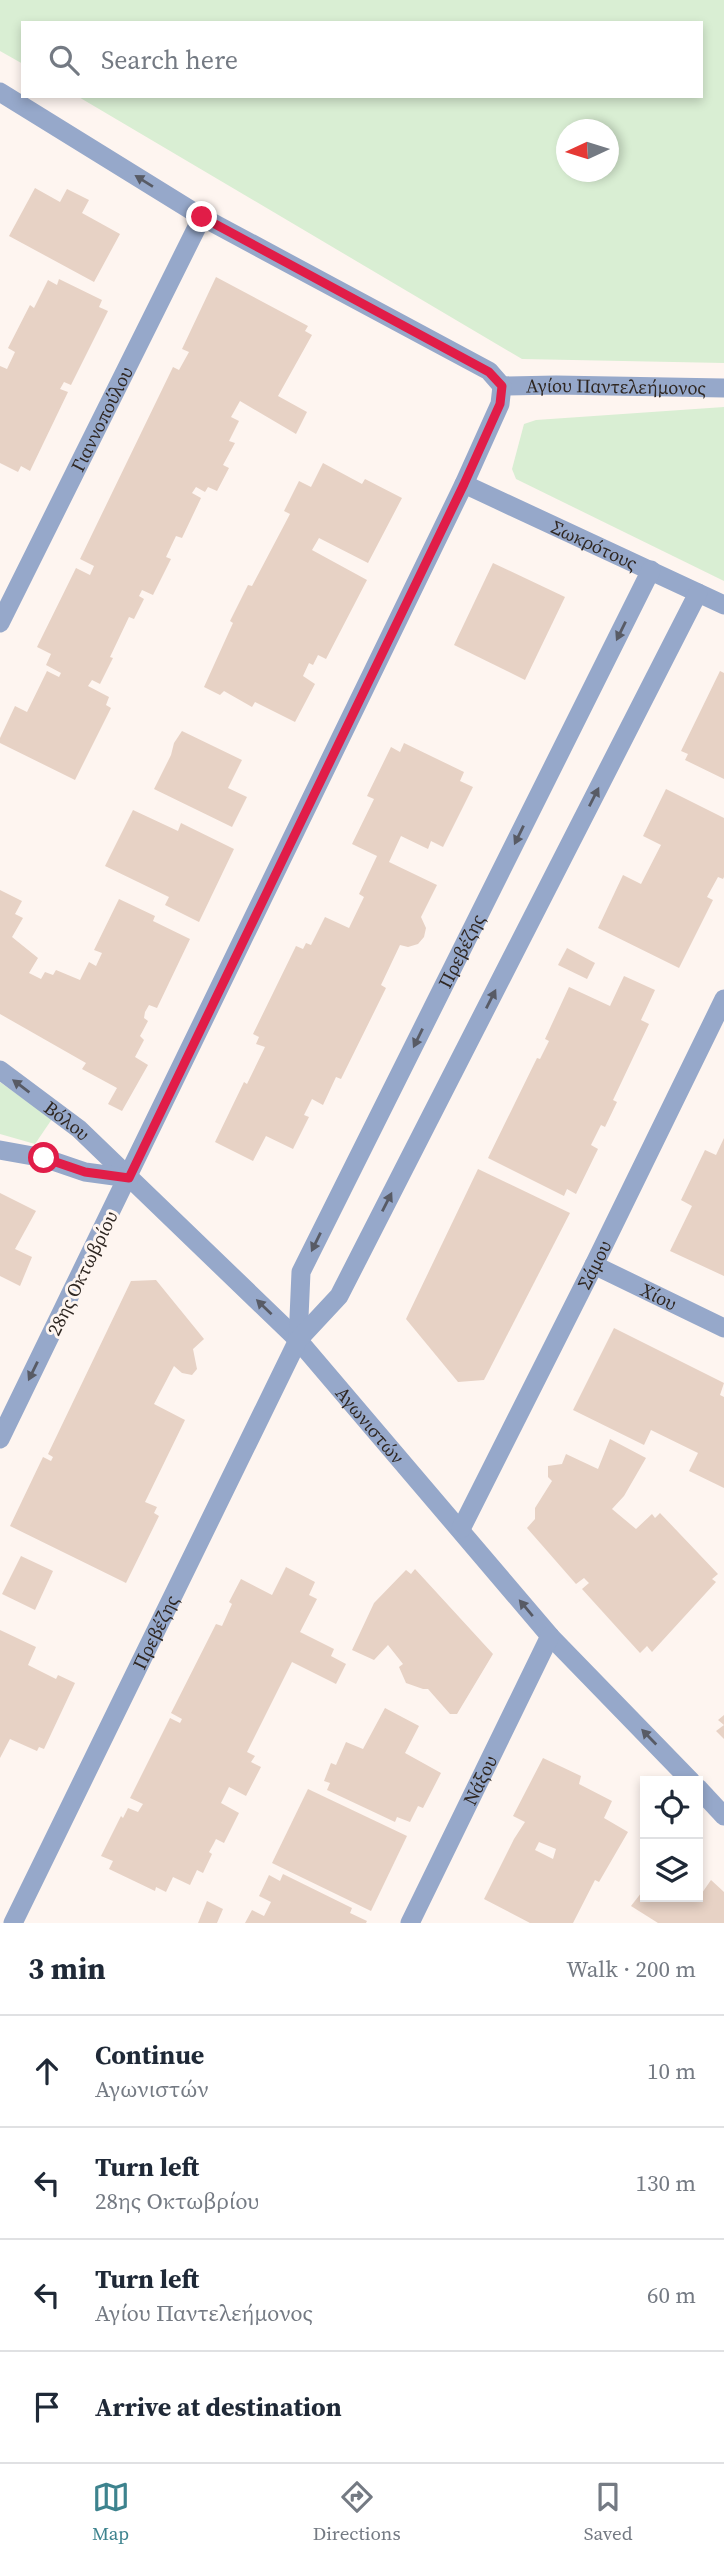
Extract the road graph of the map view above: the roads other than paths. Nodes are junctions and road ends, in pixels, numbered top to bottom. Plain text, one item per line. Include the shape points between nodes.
1 (0, 92) edge
2 (202, 217) junction
3 (502, 386) junction
4 (724, 388) edge
5 (464, 484) junction
6 (651, 570) junction
7 (698, 593) junction
8 (724, 605) edge
9 (0, 622) edge
10 (724, 999) edge
11 (0, 1070) edge
12 (0, 1150) edge
13 (129, 1178) junction
14 (594, 1265) junction
15 (724, 1328) edge
16 (298, 1340) junction
17 (0, 1439) edge
18 (461, 1529) junction
19 (550, 1636) junction
20 (686, 1776) edge
21 (703, 1793) edge
22 (724, 1816) edge
23 (13, 1923) edge
24 (410, 1923) edge

2 -> 1 street, Αγίου Παντελεήμονος
2 - 3 street, Αγίου Παντελεήμονος via 489,372
2 - 9 street, Γιαννοπούλου
3 - 4 street, Αγίου Παντελεήμονος
3 - 5 street, 28ης Οκτωβρίου via 500,404
5 - 6 street, Σωκρότους
5 - 13 street, 28ης Οκτωβρίου
6 - 7 street, Σωκρότους
6 -> 16 street, Πρεβέζης via 301,1272
7 - 8 street, Σωκρότους
16 -> 7 street, Πρεβέζης via 339,1296
10 - 14 street, Σάμου
13 -> 11 street, Βόλου via 79,1129
12 - 13 street
16 -> 13 street, Αγωνιστών
13 -> 17 street, 28ης Οκτωβρίου
14 - 15 street, Χίου
14 - 18 street, Σάμου
16 - 18 street, Αγωνιστών
16 - 23 street, Πρεβέζης
19 -> 18 street, Αγωνιστών
20 -> 19 street, Αγωνιστών
19 - 24 street, Νάξου
21 - 22 street

